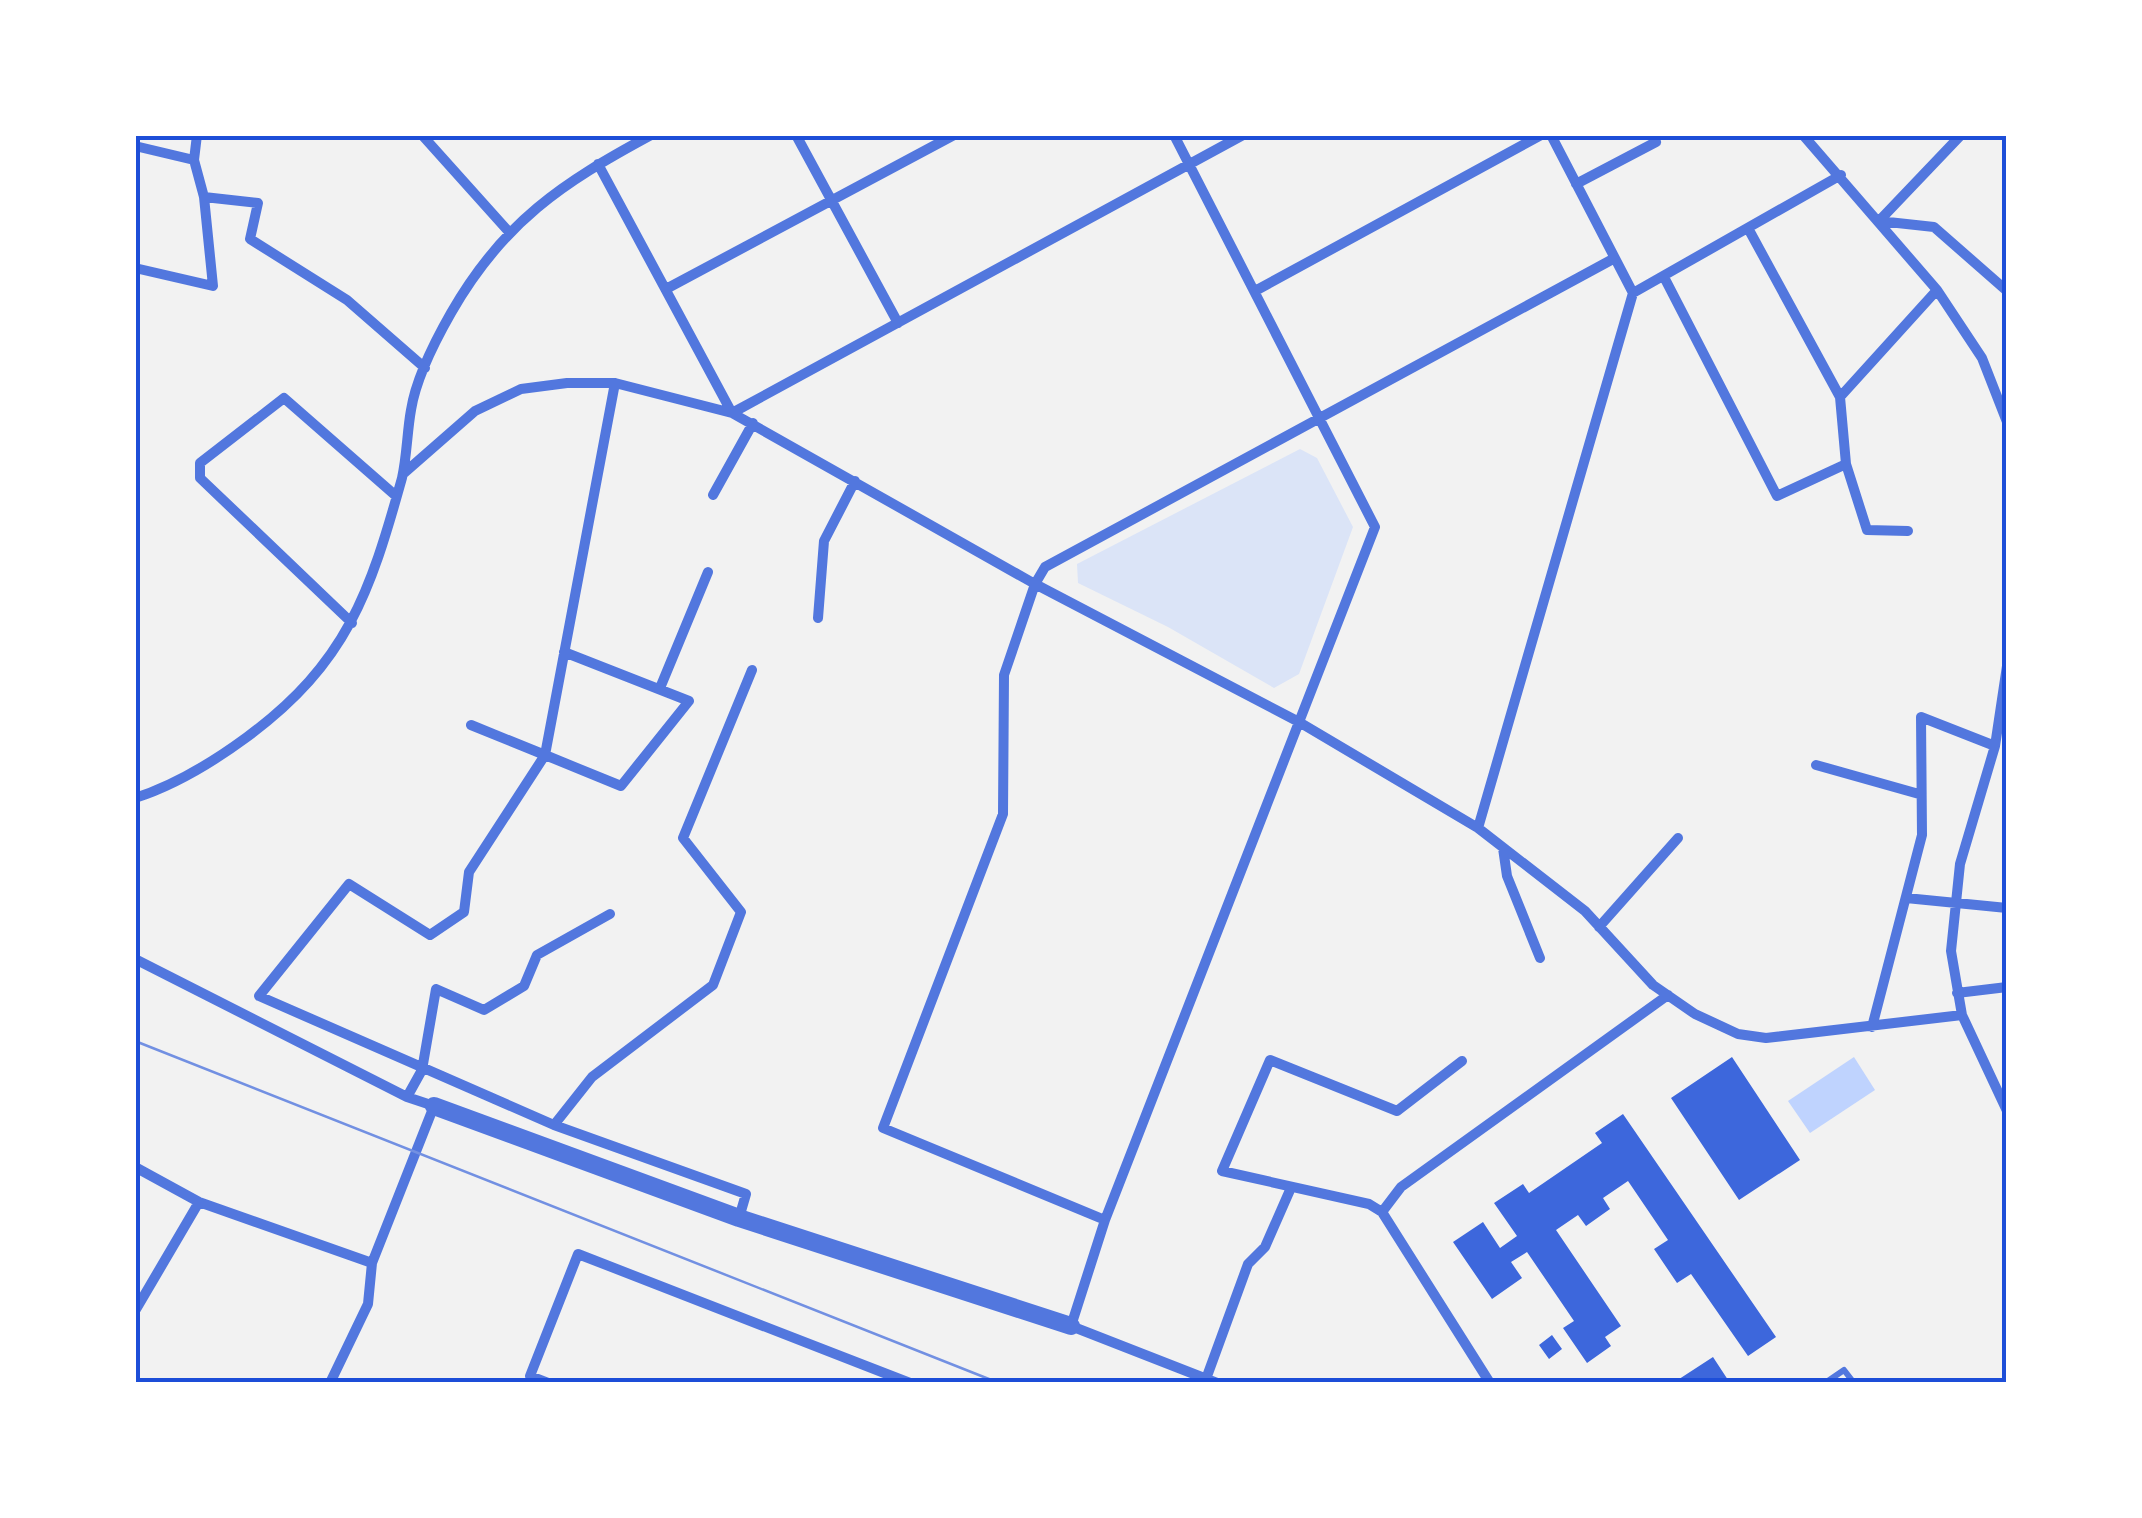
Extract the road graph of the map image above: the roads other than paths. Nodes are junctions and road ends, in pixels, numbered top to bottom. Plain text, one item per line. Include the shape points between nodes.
1 (197, 135) edge
2 (422, 135) edge
3 (651, 135) edge
4 (796, 135) edge
5 (954, 135) edge
6 (1174, 135) edge
7 (1243, 135) edge
8 (1541, 135) edge
9 (1551, 135) edge
10 (1652, 135) edge
11 (1803, 135) edge
12 (1962, 135) edge
13 (135, 146) edge
14 (194, 160) junction
15 (598, 164) junction
16 (1190, 164) junction
17 (1841, 175) junction
18 (1576, 184) junction
19 (204, 196) junction
20 (832, 200) junction
21 (1880, 221) junction
22 (1749, 230) junction
23 (509, 232) junction
24 (1613, 260) junction
25 (135, 268) edge
26 (1664, 277) junction
27 (666, 289) junction
28 (1936, 290) junction
29 (1255, 291) junction
30 (2007, 291) edge
31 (1633, 293) junction
32 (898, 323) junction
33 (424, 368) junction
34 (616, 383) junction
35 (1840, 397) junction
36 (732, 414) junction
37 (1318, 420) junction
38 (2007, 422) edge
39 (754, 423) junction
40 (1846, 464) junction
41 (403, 474) junction
42 (855, 481) junction
43 (714, 495) dead end
44 (396, 496) junction
45 (1908, 531) dead end
46 (708, 572) dead end
47 (1035, 584) junction
48 (818, 618) dead end
49 (352, 624) junction
50 (564, 652) junction
51 (2007, 666) edge
52 (752, 670) dead end
53 (660, 688) junction
54 (1300, 722) junction
55 (471, 725) dead end
56 (1996, 746) junction
57 (544, 755) junction
58 (1816, 765) dead end
59 (1918, 794) junction
60 (135, 798) edge
61 (1478, 828) junction
62 (1678, 838) dead end
63 (1502, 847) junction
64 (1906, 898) junction
65 (1952, 906) junction
66 (2007, 908) edge
67 (610, 914) dead end
68 (1599, 927) junction
69 (1540, 958) dead end
70 (135, 959) edge
71 (2007, 987) edge
72 (1957, 992) junction
73 (1668, 995) junction
74 (1962, 1016) junction
75 (1872, 1027) junction
76 (1462, 1061) dead end
77 (422, 1070) junction
78 (407, 1097) junction
79 (434, 1106) junction
80 (2007, 1112) edge
81 (554, 1125) junction
82 (135, 1167) edge
83 (1290, 1190) junction
84 (198, 1202) junction
85 (1382, 1212) junction
86 (740, 1218) junction
87 (1105, 1220) junction
88 (372, 1262) junction
89 (135, 1310) edge
90 (1071, 1326) junction
91 (1211, 1381) edge
92 (330, 1383) edge
93 (548, 1383) edge
94 (910, 1383) edge
95 (1490, 1383) edge
96 (1825, 1383) edge
97 (1854, 1383) edge

1 - 14 street
2 - 23 street
3 - 15 street
4 - 20 street
5 - 20 street
6 - 16 street
7 - 16 street
8 - 29 street
9 - 18 street
10 - 18 street via 1656,142
11 - 17 street
12 - 21 street
13 - 14 street
14 - 19 street
15 - 23 street via 554,190
15 - 27 street
16 - 29 street
16 - 32 street
17 - 21 street
17 - 22 street
18 - 24 street
19 - 25 street via 212,286
19 - 33 street via 258,203 250,239 348,300
20 - 27 street
20 - 32 street
21 - 28 street
21 - 30 street via 1934,226
22 - 26 street
22 - 35 street
23 - 33 street via 450,314
24 - 31 street
24 - 37 street
26 - 31 street
26 - 40 street via 1777,496
27 - 36 street
28 - 35 street
28 - 38 street via 1982,358
29 - 37 street
31 - 61 street
32 - 36 street
33 - 41 street via 411,406
34 - 36 street
34 - 41 street via 522,389 474,411
34 - 50 street
35 - 40 street
36 - 39 street
37 - 47 street via 1045,567
37 - 54 street via 1374,527
39 - 42 street
39 - 43 street
40 - 45 street via 1866,530
41 - 44 street
42 - 47 street
42 - 48 street via 824,542
44 - 49 street via 382,556
44 - 49 street via 284,398 200,464 200,478
46 - 53 street
47 - 54 street
47 - 87 street via 1004,675 1003,814 883,1128
49 - 60 street via 285,709 216,760
50 - 53 street
50 - 57 street
51 - 56 street
52 - 81 street via 683,838 740,912 713,985 592,1077
53 - 57 street via 689,701 621,786
54 - 61 street
54 - 87 street
55 - 57 street
56 - 59 street via 1921,717
56 - 65 street
57 - 77 street via 469,872 464,912 430,935 350,884 259,996
58 - 59 street
59 - 64 street via 1922,835
61 - 63 street
62 - 68 street
63 - 68 street
63 - 69 street
64 - 65 street
64 - 75 street
65 - 66 street
65 - 72 street
67 - 77 street via 537,955 524,986 484,1010 436,989
68 - 73 street
70 - 78 street
71 - 72 street
72 - 74 street
73 - 75 street via 1752,1036
73 - 85 street via 1401,1187
74 - 75 street
74 - 80 street
76 - 83 street via 1398,1112 1270,1060 1222,1171
77 - 78 street
77 - 81 street
78 - 79 street
79 - 86 street
79 - 88 street
81 - 86 street via 746,1194
82 - 84 street
83 - 85 street
83 - 91 street via 1265,1247 1248,1264
84 - 88 street
84 - 89 street
85 - 95 street
86 - 90 street
87 - 90 street
88 - 92 street via 368,1304
90 - 91 street
93 - 94 street via 530,1376 578,1254
96 - 97 lane via 1844,1370

